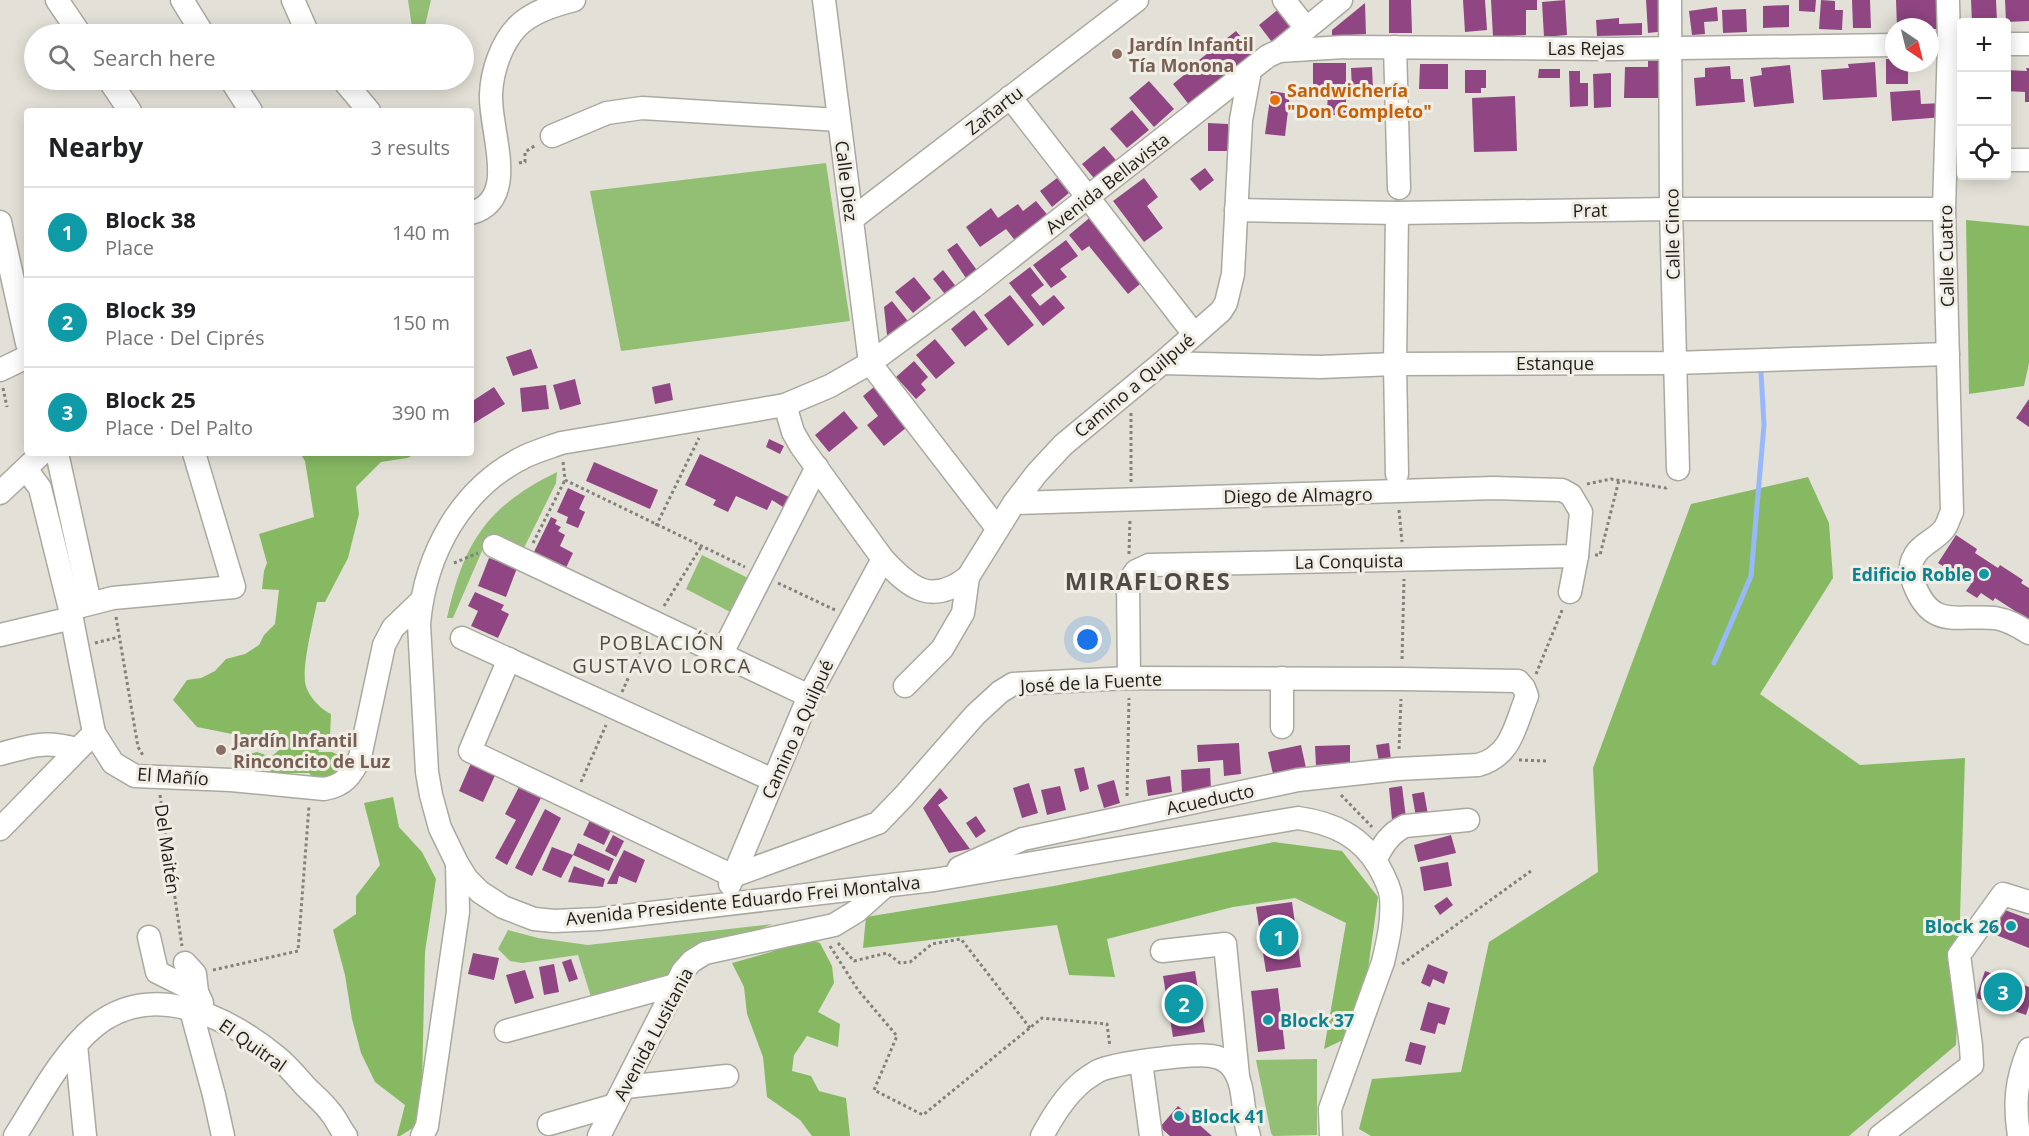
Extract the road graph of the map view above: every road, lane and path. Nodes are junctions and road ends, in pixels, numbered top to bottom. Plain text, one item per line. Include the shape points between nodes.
1 (57, 0) edge
2 (182, 0) edge
3 (293, 0) edge
4 (574, 0) edge
5 (824, 0) edge
6 (1137, 0) edge
7 (1284, 0) edge
8 (1341, 0) edge
9 (1670, 0) edge
10 (1948, 0) edge
11 (73, 24) edge
12 (197, 24) edge
13 (304, 24) edge
14 (1306, 28) junction
15 (1947, 43) edge
16 (2011, 44) edge
17 (2029, 44) edge
18 (1885, 45) edge
19 (1395, 47) junction
20 (1671, 49) junction
21 (1279, 51) junction
22 (1250, 71) junction
23 (116, 90) edge
24 (237, 90) edge
25 (351, 90) edge
26 (1010, 97) junction
27 (128, 108) edge
28 (249, 108) edge
29 (366, 108) edge
30 (839, 120) junction
31 (552, 136) joint
32 (2011, 160) edge
33 (2029, 160) edge
34 (1953, 161) edge
35 (499, 167) junction
36 (1399, 188) dead end
37 (1089, 197) junction
38 (1671, 209) junction
39 (1944, 209) junction
40 (1236, 210) junction
41 (474, 212) edge
42 (1397, 213) junction
43 (852, 219) junction
44 (1, 231) edge
45 (24, 311) edge
46 (1194, 334) junction
47 (1948, 354) junction
48 (24, 358) edge
49 (870, 363) junction
50 (1162, 363) junction
51 (1674, 363) junction
52 (1395, 364) junction
53 (0, 369) edge
54 (785, 405) junction
55 (708, 420) junction
56 (561, 443) junction
57 (57, 456) edge
58 (195, 456) edge
59 (34, 461) edge
60 (817, 467) junction
61 (1678, 469) joint
62 (565, 480) junction
63 (1619, 480) junction
64 (1397, 483) junction
65 (0, 493) edge
66 (1570, 496) junction
67 (1014, 503) junction
68 (656, 526) junction
69 (997, 528) junction
70 (494, 546) joint
71 (701, 547) junction
72 (1577, 556) junction
73 (883, 559) junction
74 (525, 560) junction
75 (1404, 560) junction
76 (427, 575) junction
77 (761, 575) junction
78 (968, 577) junction
79 (1570, 592) joint
80 (113, 598) junction
81 (421, 601) junction
82 (77, 610) junction
83 (850, 617) junction
84 (654, 622) junction
85 (2029, 633) edge
86 (0, 635) edge
87 (119, 637) junction
88 (462, 638) dead end
89 (78, 648) junction
90 (722, 653) junction
91 (509, 658) junction
92 (1129, 678) junction
93 (1282, 678) junction
94 (1402, 679) junction
95 (905, 686) dead end
96 (1523, 688) junction
97 (809, 696) junction
98 (614, 707) junction
99 (1282, 727) dead end
100 (94, 733) junction
101 (76, 749) junction
102 (0, 754) edge
103 (1398, 769) junction
104 (157, 777) junction
105 (1323, 777) junction
106 (773, 780) junction
107 (296, 787) junction
108 (573, 800) junction
109 (1127, 815) junction
110 (1468, 820) dead end
111 (0, 829) edge
112 (1372, 856) junction
113 (457, 863) junction
114 (1531, 871) dead end
115 (733, 876) junction
116 (934, 880) junction
117 (885, 886) junction
118 (2029, 902) edge
119 (722, 905) junction
120 (813, 930) junction
121 (149, 937) dead end
122 (1162, 951) dead end
123 (1376, 983) junction
124 (675, 985) junction
125 (195, 991) junction
126 (1030, 1028) junction
127 (506, 1031) dead end
128 (76, 1045) junction
129 (2029, 1049) edge
130 (1141, 1062) junction
131 (1113, 1066) junction
132 (727, 1076) dead end
133 (1238, 1076) junction
134 (620, 1096) junction
135 (549, 1124) dead end
136 (15, 1136) edge
137 (85, 1136) edge
138 (223, 1136) edge
139 (346, 1136) edge
140 (422, 1136) edge
141 (599, 1136) edge
142 (1042, 1136) edge
143 (1151, 1136) edge
144 (1249, 1136) edge
145 (1330, 1136) edge
146 (1880, 1136) edge
147 (2019, 1136) edge

1 - 11 street
2 - 12 street
3 - 13 street
4 - 35 street via 516,27 500,54 491,96
5 - 30 street, Calle Diez
6 - 26 street, Zañartu
7 - 14 street
8 - 14 street, Avenida Bellavista
9 - 20 street, Calle Cinco
10 - 15 street, Calle Cuatro
14 - 21 street, Avenida Bellavista
15 - 34 street, Calle Cuatro
16 - 17 street
18 - 20 street, Las Rejas
19 - 20 street, Las Rejas
19 - 21 street, Las Rejas
19 - 36 street
20 - 38 street, Calle Cinco
21 - 22 street, Avenida Bellavista
22 - 37 street, Avenida Bellavista
22 - 40 street, Camino a Quilpué via 1241,120
23 - 27 street
24 - 28 street
25 - 29 street
26 - 37 street
26 - 43 street, Zañartu
30 - 31 street via 642,108 607,113
30 - 43 street, Calle Diez
31 - 35 path via 525,152 525,162
32 - 33 street
34 - 39 street, Calle Cuatro
35 - 41 street via 499,186 491,200
37 - 46 street
37 - 49 street, Avenida Bellavista
38 - 39 street, Prat
38 - 42 street, Prat
38 - 51 street, Calle Cinco
39 - 47 street, Calle Cuatro
40 - 42 street, Prat
40 - 46 street, Camino a Quilpué via 1233,274 1226,303
42 - 52 street
43 - 49 street, Calle Diez
44 - 45 street
46 - 50 street, Camino a Quilpué
47 - 51 street, Estanque
47 - 85 street, Calle Cuatro via 1952,512 1945,528 1912,558 1910,575 1924,603 1934,612 1951,619 2008,621
48 - 53 street
49 - 54 street, Avenida Presidente Eduardo Frei Montalva
49 - 69 street
50 - 52 street, Estanque via 1320,367
50 - 67 street, Camino a Quilpué via 1063,445
51 - 52 street, Estanque
51 - 61 street, Calle Cinco
52 - 64 street
54 - 55 street, Avenida Presidente Eduardo Frei Montalva
54 - 60 street via 793,432
55 - 56 street, Avenida Presidente Eduardo Frei Montalva
55 - 68 path
56 - 62 path
56 - 76 street, Avenida Presidente Eduardo Frei Montalva via 496,474 466,502 447,531
57 - 82 street
58 - 80 street via 234,587
59 - 65 street
59 - 82 street
60 - 73 street
60 - 77 street
61 - 63 path via 1666,489
62 - 68 path
62 - 74 path
63 - 66 path via 1611,479
63 - 72 path via 1600,555
64 - 66 street, Diego de Almagro
64 - 67 street, Diego de Almagro
64 - 75 path
66 - 72 street via 1581,512
67 - 69 street, Camino a Quilpué
68 - 71 path
69 - 78 street, Camino a Quilpué
70 - 74 street
70 - 76 path
71 - 77 path
71 - 84 path
72 - 75 street, La Conquista
72 - 79 street
73 - 78 street via 902,580 926,591 947,590
73 - 83 street, Camino a Quilpué
74 - 84 street
75 - 92 street, La Conquista via 1149,565 1136,571 1128,582
75 - 94 path
76 - 81 street, Avenida Presidente Eduardo Frei Montalva
77 - 83 path
77 - 90 street
78 - 95 street via 963,613 953,631 942,649
79 - 96 path
80 - 82 street
80 - 87 path, Del Maitén
81 - 107 street, El Mañío via 393,628 384,645 354,772 334,788
81 - 113 street, Avenida Presidente Eduardo Frei Montalva via 420,660 427,772 440,828
82 - 86 street
82 - 89 street
83 - 97 street, Camino a Quilpué
84 - 90 street
84 - 98 path
87 - 89 path
87 - 104 path, Del Maitén via 138,747
88 - 91 street
89 - 100 street
90 - 97 street
91 - 98 street
91 - 108 street via 470,751
92 - 93 street, José de la Fuente
92 - 109 path
92 - 115 street, José de la Fuente via 1013,684 975,715 878,823
93 - 94 street, José de la Fuente
93 - 99 street
94 - 96 street, José de la Fuente
94 - 103 path
96 - 103 street, Acueducto via 1508,745 1496,758 1478,765
97 - 106 street, Camino a Quilpué
98 - 106 street
98 - 108 path
100 - 101 street
100 - 104 street, El Mañío via 113,763 135,776
101 - 102 street via 56,743
101 - 111 street
103 - 105 street, Acueducto
104 - 107 street, El Mañío
104 - 125 path, Del Maitén
105 - 109 street, Acueducto
105 - 112 path via 1376,830
106 - 115 street, Camino a Quilpué
107 - 125 path via 309,798 298,951
108 - 115 street
109 - 116 street, Acueducto via 1023,839
110 - 112 street via 1405,826 1386,839
112 - 116 street, Avenida Presidente Eduardo Frei Montalva via 1344,831 1316,820 1298,819
112 - 123 street, Avenida Presidente Eduardo Frei Montalva via 1391,895 1392,914
113 - 119 street, Avenida Presidente Eduardo Frei Montalva via 480,892 534,920 599,919
113 - 140 street via 458,912 427,1126
114 - 123 path
115 - 119 street, Camino a Quilpué
116 - 117 street, Avenida Presidente Eduardo Frei Montalva
117 - 119 street, Avenida Presidente Eduardo Frei Montalva
117 - 120 street, Avenida Lusitania via 857,911 834,925
118 - 146 street via 2002,894 1959,955 1972,1065
120 - 124 street, Avenida Lusitania via 705,953 692,961
120 - 126 path via 838,942 854,961 887,953 900,963 910,962 932,944 961,939
120 - 126 path via 831,947 858,990 897,1036 874,1090 923,1114
121 - 125 street via 157,972
122 - 133 street via 1226,944
123 - 145 street, Avenida Presidente Eduardo Frei Montalva via 1330,1109
124 - 127 street
124 - 134 street, Avenida Lusitania
125 - 128 street, El Quitral via 120,1010 95,1026
125 - 138 street
125 - 139 street, El Quitral via 227,1022 278,1058 331,1112
126 - 131 path via 1042,1018 1107,1024
128 - 136 street, El Quitral
128 - 137 street
129 - 147 street via 2019,1073
130 - 131 street
130 - 133 street via 1212,1056 1231,1065
130 - 143 street
131 - 142 street via 1083,1081 1054,1113
132 - 134 street
133 - 144 street
134 - 135 street
134 - 141 street, Avenida Lusitania

